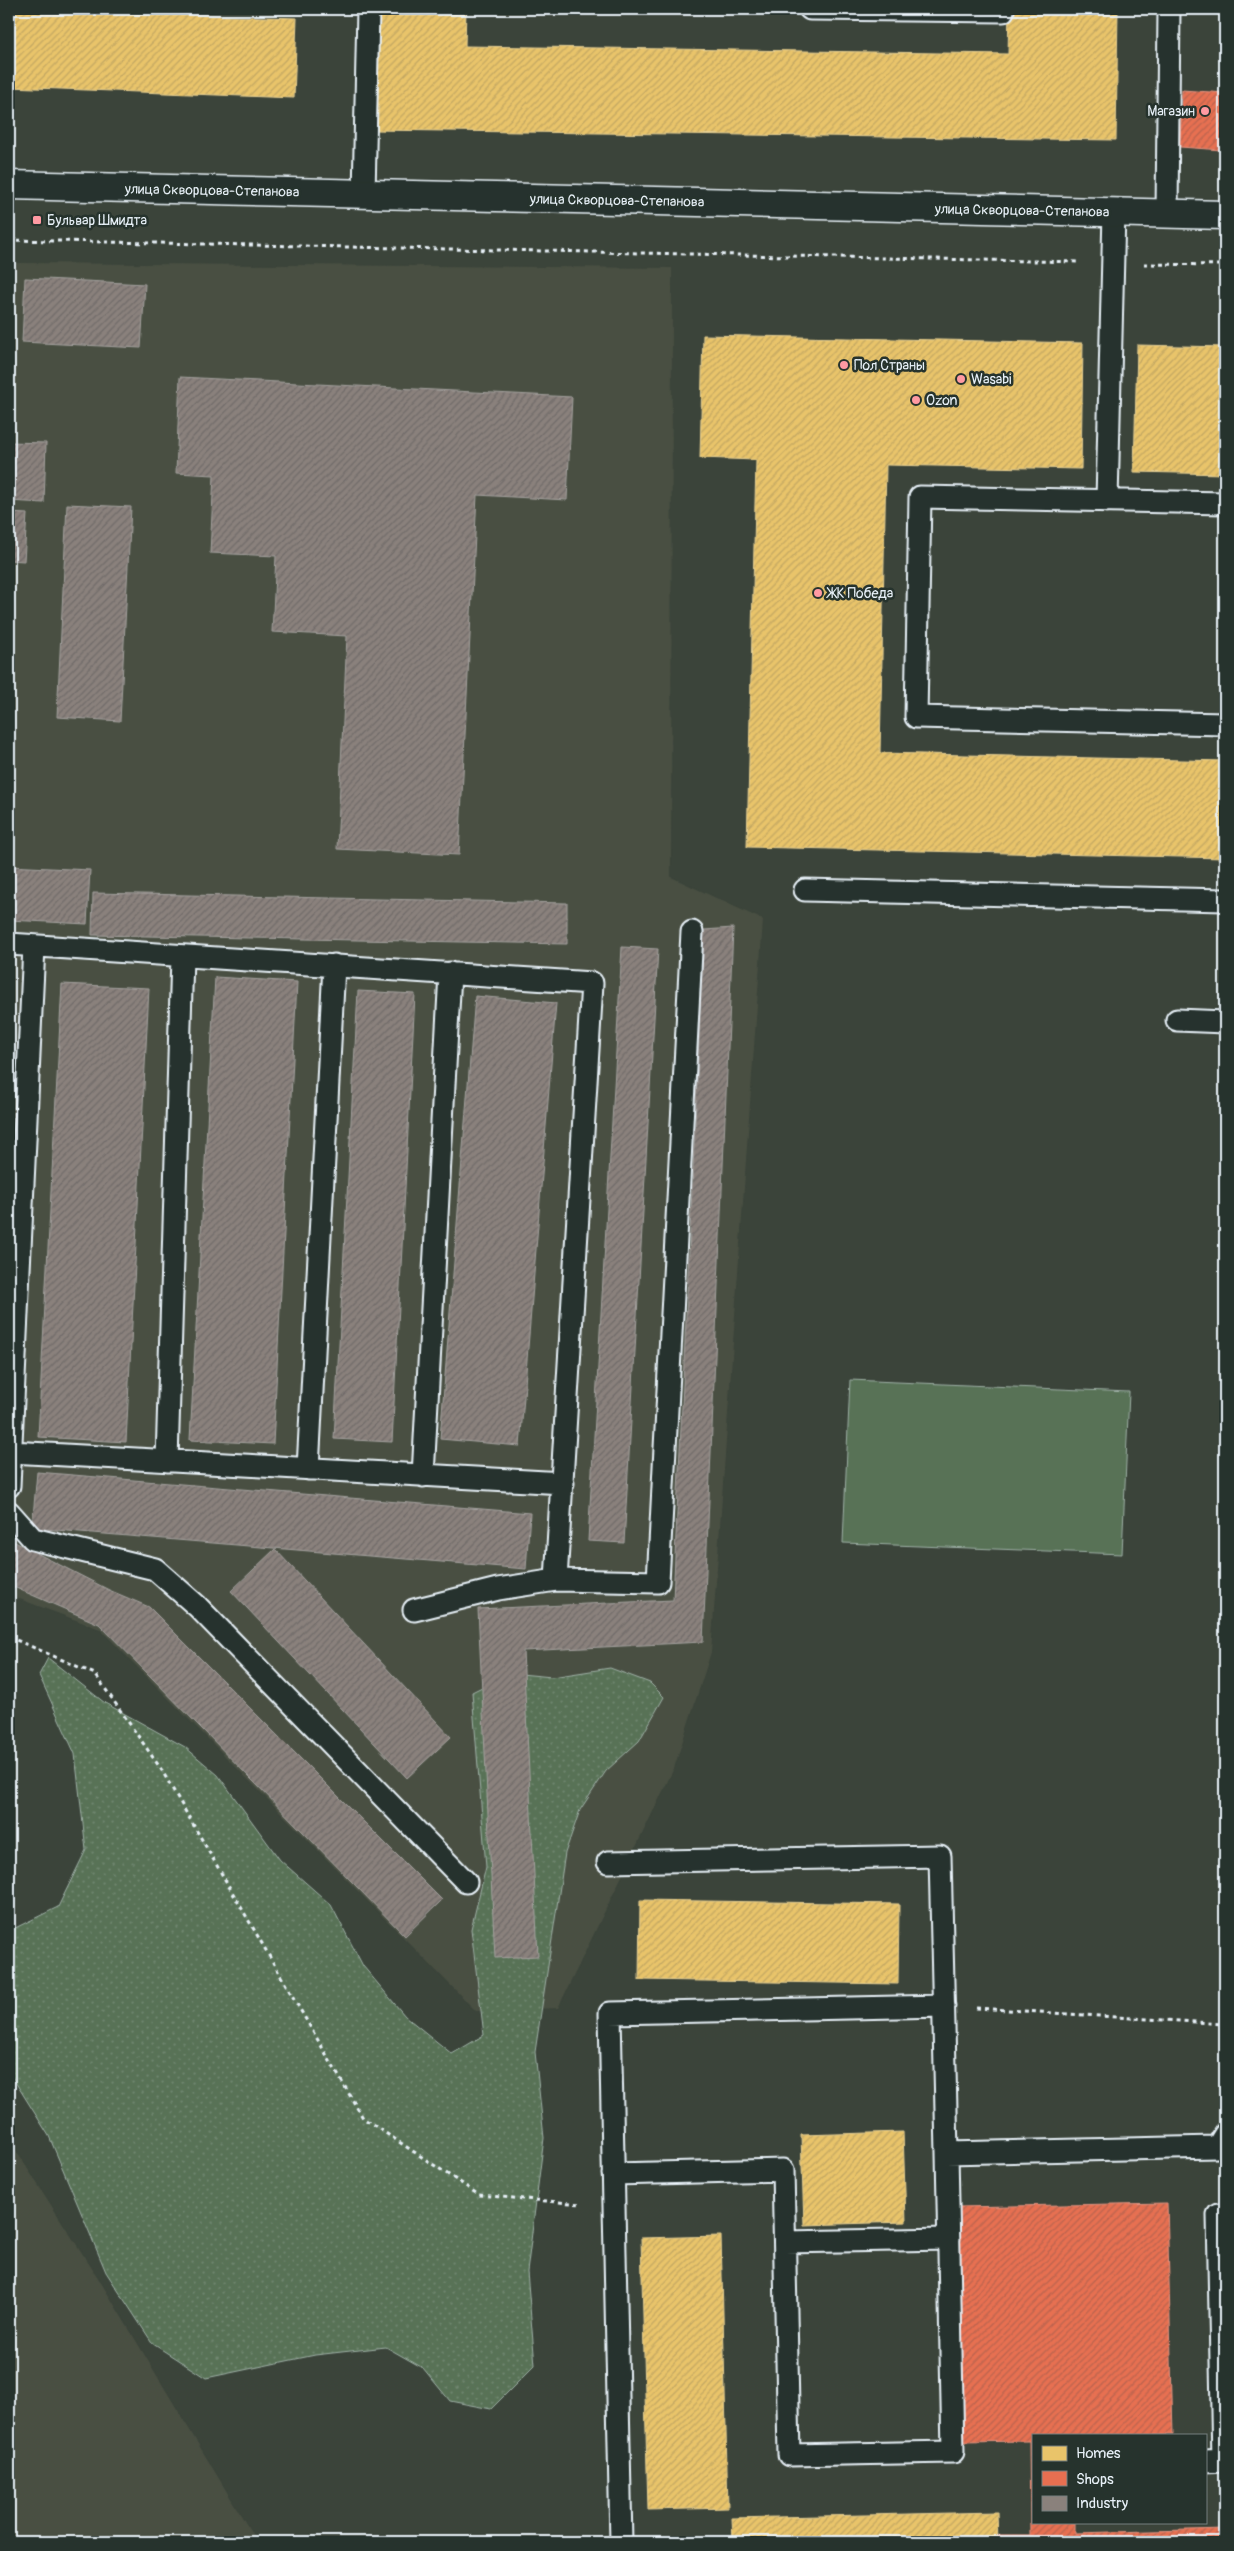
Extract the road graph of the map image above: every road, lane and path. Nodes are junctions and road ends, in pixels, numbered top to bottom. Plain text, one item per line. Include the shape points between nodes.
1 (368, 9) edge
2 (810, 9) edge
3 (1003, 9) edge
4 (1170, 9) edge
5 (9, 185) edge
6 (364, 194) junction
7 (1114, 212) junction
8 (1167, 213) junction
9 (1225, 215) edge
10 (9, 240) edge
11 (1112, 263) junction
12 (1225, 265) edge
13 (1107, 501) junction
14 (1225, 503) edge
15 (1225, 724) edge
16 (806, 890) dead end
17 (1225, 900) edge
18 (692, 932) dead end
19 (9, 944) edge
20 (34, 946) junction
21 (182, 956) junction
22 (334, 966) junction
23 (450, 973) junction
24 (1177, 1020) dead end
25 (1225, 1022) edge
26 (11, 1452) junction
27 (167, 1461) junction
28 (308, 1469) junction
29 (423, 1476) junction
30 (563, 1484) junction
31 (9, 1486) edge
32 (9, 1512) edge
33 (556, 1580) junction
34 (414, 1610) dead end
35 (9, 1637) edge
36 (608, 1862) dead end
37 (466, 1882) dead end
38 (944, 2006) junction
39 (1225, 2024) edge
40 (1225, 2134) edge
41 (947, 2153) junction
42 (613, 2174) junction
43 (614, 2207) junction
44 (1218, 2215) dead end
45 (949, 2239) junction
46 (785, 2242) junction
47 (1218, 2460) edge
48 (621, 2542) edge

1 - 6 lane
2 - 3 lane
4 - 8 lane
5 - 6 street, улица Скворцова-Степанова
6 - 7 street, улица Скворцова-Степанова
7 - 8 street, улица Скворцова-Степанова
7 - 11 lane
8 - 9 street, улица Скворцова-Степанова
10 - 11 path
11 - 12 path
11 - 13 lane
13 - 14 lane
13 - 15 lane via 920,497 916,717
16 - 17 lane
18 - 33 lane via 658,1582
19 - 20 lane
20 - 21 lane
20 - 26 lane
21 - 22 lane
21 - 27 lane
22 - 23 lane
22 - 28 lane
23 - 29 lane
23 - 30 lane via 592,983
24 - 25 lane
26 - 27 lane
26 - 31 lane
27 - 28 lane
28 - 29 lane
29 - 30 lane
30 - 33 lane
32 - 37 lane via 33,1539 156,1569 197,1606
33 - 34 lane via 498,1589
35 - 43 path via 95,1674 161,1769 363,2118 479,2195
36 - 38 lane via 940,1856
38 - 39 path
38 - 41 lane
38 - 42 lane via 610,2013
40 - 41 lane via 1217,2147
41 - 45 lane
42 - 43 lane
42 - 46 lane via 783,2170
43 - 48 lane
44 - 47 lane
45 - 46 lane
45 - 46 lane via 953,2452 799,2455 789,2455

